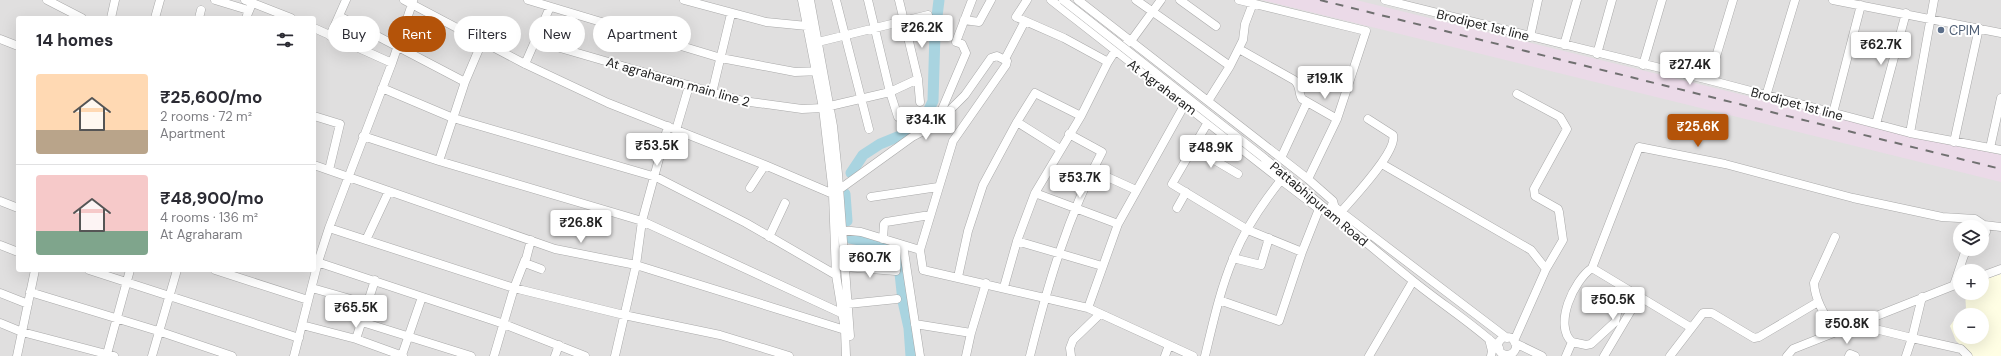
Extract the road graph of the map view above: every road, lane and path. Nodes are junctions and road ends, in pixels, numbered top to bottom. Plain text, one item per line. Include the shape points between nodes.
1 (48, 0) edge
2 (115, 0) edge
3 (160, 0) edge
4 (215, 0) edge
5 (346, 0) edge
6 (528, 0) edge
7 (684, 0) edge
8 (802, 0) edge
9 (810, 0) edge
10 (836, 0) edge
11 (868, 0) edge
12 (899, 0) edge
13 (972, 0) edge
14 (991, 0) edge
15 (1027, 0) edge
16 (1051, 0) edge
17 (1064, 0) edge
18 (1069, 0) edge
19 (1078, 0) edge
20 (1136, 0) edge
21 (1161, 0) edge
22 (1180, 0) edge
23 (1239, 0) edge
24 (1385, 0) edge
25 (1538, 0) edge
26 (1577, 0) edge
27 (1612, 0) edge
28 (1662, 0) edge
29 (1733, 0) edge
30 (1795, 0) edge
31 (1833, 0) edge
32 (1934, 0) edge
33 (251, 1) edge
34 (410, 2) edge
35 (1253, 3) junction
36 (548, 4) edge
37 (1861, 5) junction
38 (1153, 12) junction
39 (1906, 13) junction
40 (247, 14) edge
41 (731, 14) junction
42 (928, 15) dead end
43 (78, 16) edge
44 (111, 16) edge
45 (156, 16) edge
46 (285, 16) edge
47 (339, 16) edge
48 (406, 16) edge
49 (544, 16) edge
50 (1931, 18) junction
51 (905, 20) junction
52 (964, 20) junction
53 (1025, 21) junction
54 (454, 26) edge
55 (807, 26) junction
56 (1216, 26) dead end
57 (875, 28) junction
58 (1979, 28) junction
59 (316, 29) edge
60 (2001, 33) edge
61 (328, 35) edge
62 (846, 35) junction
63 (1530, 37) junction
64 (0, 39) edge
65 (1130, 41) junction
66 (815, 43) junction
67 (16, 45) edge
68 (1564, 45) junction
69 (1239, 49) junction
70 (1116, 51) junction
71 (367, 52) edge
72 (396, 52) edge
73 (408, 52) edge
74 (478, 52) edge
75 (502, 52) edge
76 (531, 52) edge
77 (573, 52) edge
78 (1597, 54) junction
79 (721, 58) junction
80 (1005, 59) junction
81 (1108, 62) junction
82 (392, 63) junction
83 (525, 64) junction
84 (1643, 65) junction
85 (1230, 66) junction
86 (820, 71) junction
87 (918, 79) junction
88 (1709, 80) junction
89 (465, 82) junction
90 (689, 86) junction
91 (382, 88) junction
92 (890, 92) junction
93 (712, 94) junction
94 (1517, 94) dead end
95 (1766, 96) junction
96 (2001, 98) edge
97 (861, 100) junction
98 (1208, 101) junction
99 (920, 102) dead end
100 (1307, 102) junction
101 (1184, 104) junction
102 (826, 107) junction
103 (1833, 113) junction
104 (1081, 116) junction
105 (316, 117) edge
106 (898, 117) dead end
107 (453, 118) junction
108 (1337, 119) junction
109 (1368, 119) dead end
110 (1017, 122) junction
111 (1208, 122) junction
112 (1876, 124) junction
113 (935, 125) junction
114 (668, 126) junction
115 (869, 129) dead end
116 (676, 130) junction
117 (1910, 133) junction
118 (1069, 134) junction
119 (364, 136) junction
120 (1954, 142) junction
121 (1060, 148) junction
122 (1194, 148) junction
123 (1990, 148) junction
124 (2001, 150) edge
125 (1265, 157) junction
126 (1280, 158) junction
127 (439, 161) junction
128 (1382, 164) junction
129 (765, 165) junction
130 (316, 166) edge
131 (329, 170) junction
132 (1092, 170) junction
133 (1238, 174) dead end
134 (348, 177) junction
135 (656, 177) junction
136 (1308, 179) junction
137 (1281, 180) junction
138 (938, 187) junction
139 (750, 188) dead end
140 (1136, 190) junction
141 (389, 191) junction
142 (836, 192) junction
143 (1186, 192) junction
144 (1035, 193) junction
145 (871, 197) dead end
146 (0, 201) edge
147 (785, 203) dead end
148 (16, 207) edge
149 (1077, 208) junction
150 (1177, 208) dead end
151 (1320, 209) junction
152 (1336, 211) junction
153 (930, 215) junction
154 (1976, 220) edge
155 (642, 221) junction
156 (1118, 224) junction
157 (1989, 226) edge
158 (2001, 227) edge
159 (329, 228) junction
160 (842, 230) junction
161 (1248, 230) junction
162 (769, 237) junction
163 (1835, 237) dead end
164 (1269, 238) junction
165 (883, 239) junction
166 (366, 240) junction
167 (531, 240) junction
168 (1017, 241) junction
169 (0, 245) edge
170 (903, 245) junction
171 (920, 250) junction
172 (16, 251) edge
173 (1302, 252) junction
174 (1059, 255) junction
175 (1233, 258) junction
176 (525, 260) junction
177 (316, 261) edge
178 (636, 265) junction
179 (1102, 266) junction
180 (845, 267) junction
181 (1592, 268) junction
182 (541, 269) dead end
183 (1546, 269) junction
184 (2001, 269) edge
185 (896, 271) dead end
186 (35, 272) edge
187 (94, 272) edge
188 (130, 272) edge
189 (176, 272) edge
190 (221, 272) edge
191 (314, 272) edge
192 (1989, 273) edge
193 (836, 275) junction
194 (958, 277) junction
195 (375, 280) junction
196 (1413, 281) junction
197 (127, 282) junction
198 (1435, 283) junction
199 (986, 284) junction
200 (1953, 285) edge
201 (312, 288) junction
202 (514, 288) junction
203 (1004, 288) junction
204 (1623, 288) junction
205 (30, 292) junction
206 (1427, 292) junction
207 (0, 293) edge
208 (170, 295) junction
209 (422, 296) junction
210 (1044, 297) junction
211 (1639, 297) junction
212 (1922, 297) junction
213 (897, 299) dead end
214 (308, 300) junction
215 (1219, 300) junction
216 (1818, 302) junction
217 (28, 304) junction
218 (368, 304) junction
219 (848, 304) junction
220 (1088, 308) junction
221 (841, 313) junction
222 (1100, 314) junction
223 (624, 315) junction
224 (117, 318) junction
225 (362, 322) junction
226 (0, 323) edge
227 (504, 324) junction
228 (915, 324) junction
229 (1855, 324) junction
230 (302, 325) junction
231 (1690, 327) junction
232 (845, 330) junction
233 (158, 331) junction
234 (22, 332) junction
235 (1835, 332) junction
236 (971, 333) junction
237 (409, 337) junction
238 (299, 338) junction
239 (1912, 338) junction
240 (1489, 339) junction
241 (356, 340) junction
242 (1512, 341) junction
243 (1572, 342) junction
244 (559, 345) junction
245 (1169, 346) junction
246 (1498, 348) junction
247 (84, 352) edge
248 (380, 352) edge
249 (1960, 352) edge
250 (110, 355) edge
251 (1515, 355) edge
252 (17, 356) edge
253 (152, 356) edge
254 (232, 356) edge
255 (294, 356) edge
256 (403, 356) edge
257 (471, 356) edge
258 (494, 356) edge
259 (555, 356) edge
260 (585, 356) edge
261 (615, 356) edge
262 (789, 356) edge
263 (846, 356) edge
264 (852, 356) edge
265 (920, 356) edge
266 (966, 356) edge
267 (1030, 356) edge
268 (1071, 356) edge
269 (1165, 356) edge
270 (1193, 356) edge
271 (1205, 356) edge
272 (1369, 356) edge
273 (1491, 356) edge
274 (1542, 356) edge
275 (1566, 356) edge
276 (1604, 356) edge
277 (1670, 356) edge
278 (1787, 356) edge
279 (1849, 356) edge
280 (1855, 356) edge
281 (1906, 356) edge
282 (1968, 356) edge

1 - 43 street
2 - 44 street
3 - 45 street
4 - 40 street
5 - 47 street
6 - 36 street
7 - 41 street
8 - 55 street
9 - 66 street
10 - 62 street
11 - 57 street
12 - 51 street
13 - 52 street
14 - 52 street via 979,22
15 - 53 street via 1016,17
16 - 70 street, At Agraharam
17 - 125 street, Pattabhipuram Road, bridge
18 - 125 street, Pattabhipuram Road
19 - 65 street
20 - 38 street
21 - 38 street
22 - 56 street
23 - 35 street
24 - 63 street, Brodipet 1st line
25 - 63 street
26 - 68 street
27 - 78 street
28 - 84 street
29 - 88 street
30 - 95 street
31 - 37 street
32 - 50 street
33 - 40 street
33 - 46 street
34 - 48 street
34 - 54 street
35 - 69 street
35 - 108 street via 1366,31
36 - 49 street
36 - 79 street
37 - 39 street
37 - 103 street
38 - 65 street
38 - 85 street
39 - 50 street
39 - 112 street
41 - 55 street via 766,22
41 - 79 street
42 - 51 street
50 - 58 street
50 - 117 street
51 - 57 street
51 - 87 street
52 - 113 street via 956,42 962,44 966,53
53 - 80 street
53 - 81 street via 1064,38
55 - 66 street
57 - 62 street
57 - 92 street
58 - 60 street
58 - 120 street
59 - 61 street
62 - 66 street
62 - 97 street
63 - 68 street, Brodipet 1st line
64 - 67 street
65 - 70 street
65 - 98 street
66 - 86 street
68 - 78 street, Brodipet 1st line
69 - 85 street
69 - 100 street via 1297,82 1300,96
70 - 81 street
70 - 101 street, At Agraharam
71 - 82 street
72 - 82 street
73 - 89 street
74 - 89 street
75 - 83 street
76 - 83 street
77 - 90 street, At agraharam main line 2
78 - 84 street, Brodipet 1st line
79 - 86 street via 795,72
79 - 93 street
80 - 113 street via 997,56 991,58 966,95
80 - 138 street via 1006,65 953,141
81 - 104 street
82 - 91 street
83 - 114 street via 608,103
84 - 88 street, Brodipet 1st line
85 - 98 street
86 - 102 street
87 - 92 street, At agraharam main line 2
87 - 99 street
88 - 95 street, Brodipet 1st line
89 - 107 street
90 - 93 street, At agraharam main line 2
90 - 116 street
91 - 107 street
91 - 119 street
92 - 97 street, At agraharam main line 2
92 - 106 street
93 - 102 street, At agraharam main line 2 via 743,102 802,109
94 - 183 street via 1560,118 1567,129 1534,189 1535,196 1559,212 1563,240
95 - 103 street, Brodipet 1st line
96 - 123 street
97 - 102 street, At agraharam main line 2
97 - 115 street
98 - 126 street
100 - 108 street
100 - 126 street
101 - 111 street, At Agraharam
101 - 140 street
102 - 142 street
103 - 112 street, Brodipet 1st line
104 - 110 street via 1035,93
104 - 118 street
105 - 131 street via 340,124
107 - 127 street
107 - 135 street
108 - 136 street
109 - 128 street via 1394,138
110 - 121 street
110 - 194 street via 982,185
111 - 122 street
111 - 137 street, At Agraharam
112 - 117 street, Brodipet 1st line
113 - 142 street via 912,137
114 - 116 street
114 - 135 street
116 - 129 street
117 - 120 street, Brodipet 1st line
118 - 121 street
118 - 132 street via 1102,152
119 - 127 street
119 - 134 street
120 - 123 street, Brodipet 1st line
121 - 144 street
122 - 133 street
122 - 143 street via 1172,184
123 - 124 street, Brodipet 1st line
125 - 152 street, Pattabhipuram Road
126 - 136 street
127 - 155 street
128 - 152 street
128 - 183 street via 1531,250
129 - 139 street
129 - 142 street
130 - 131 street
131 - 134 street
132 - 140 street
132 - 149 street
134 - 141 street
134 - 159 street
135 - 155 street
135 - 162 street
136 - 152 street via 1333,201
137 - 151 street, At Agraharam
137 - 161 street via 1265,200
138 - 145 street
138 - 153 street
140 - 156 street
141 - 166 street
141 - 167 street
142 - 160 street
142 - 193 street
143 - 150 street
143 - 161 street
144 - 149 street
144 - 168 street
146 - 148 street
147 - 162 street
149 - 156 street
149 - 174 street
151 - 152 street, At Agraharam
151 - 173 street
152 - 196 street, Pattabhipuram Road
152 - 198 street, Pattabhipuram Road
153 - 165 street via 886,222
153 - 171 street
154 - 181 street via 1942,217 1853,198 1739,167 1639,147
155 - 178 street
155 - 221 street
156 - 179 street
157 - 158 street
159 - 166 street
159 - 177 street
160 - 165 street via 861,232
160 - 180 street
161 - 164 street
161 - 175 street
162 - 193 street
163 - 216 street via 1814,283
164 - 173 street
164 - 175 street via 1261,265
165 - 170 street
166 - 202 street
167 - 176 street
167 - 178 street via 555,248
168 - 174 street
168 - 203 street
169 - 172 street
170 - 171 street
170 - 228 street
171 - 194 street via 923,270
173 - 215 street via 1279,321
174 - 179 street
174 - 210 street
175 - 215 street
176 - 182 street via 526,264
176 - 202 street
177 - 195 street
178 - 223 street
178 - 232 street
179 - 220 street
180 - 185 street
180 - 219 street
181 - 204 street
181 - 243 street via 1578,281 1567,309 1566,330
183 - 242 street
184 - 192 street
186 - 205 street
187 - 197 street
188 - 197 street
189 - 208 street
190 - 214 street
191 - 201 street
193 - 221 street
194 - 199 street
195 - 209 street
195 - 218 street
196 - 206 street, Pattabhipuram Road
196 - 272 street
197 - 208 street
197 - 224 street
198 - 206 street
198 - 242 street, Pattabhipuram Road
199 - 203 street
199 - 236 street
200 - 212 street
201 - 214 street
201 - 218 street
202 - 223 street
202 - 227 street
203 - 210 street
204 - 211 street
204 - 243 street via 1615,322 1591,344
205 - 217 street
205 - 224 street
206 - 240 street, Pattabhipuram Road
207 - 217 street
208 - 233 street
208 - 238 street
209 - 227 street
209 - 237 street
210 - 220 street
210 - 267 street
211 - 231 street
211 - 276 street
212 - 229 street
212 - 239 street
213 - 219 street
214 - 230 street
215 - 271 street
216 - 231 street via 1759,338 1750,336 1708,312 1703,313
216 - 235 street
217 - 234 street
218 - 225 street
219 - 264 street
220 - 222 street
221 - 232 street
222 - 245 street
222 - 268 street via 1073,340
223 - 261 street
223 - 262 street via 720,335
224 - 233 street
224 - 250 street
225 - 237 street
225 - 241 street
226 - 234 street
227 - 244 street
227 - 258 street
228 - 236 street
228 - 265 street
229 - 235 street
229 - 239 street
230 - 238 street
230 - 241 street
231 - 277 street
232 - 263 street
233 - 253 street
233 - 254 street
234 - 247 street
234 - 252 street
235 - 278 street via 1793,349
236 - 266 street
237 - 256 street
237 - 257 street
238 - 255 street
239 - 249 street
239 - 281 street
240 - 246 street, Pattabhipuram Road
240 - 273 street
241 - 248 street
242 - 246 street via 1500,342
242 - 251 street, Pattabhipuram Road via 1516,349
242 - 274 street
243 - 275 street
244 - 259 street
244 - 260 street
245 - 269 street
245 - 270 street
246 - 251 street, Pattabhipuram Road via 1504,354
247 - 250 street
248 - 256 street
249 - 282 street
279 - 280 street

